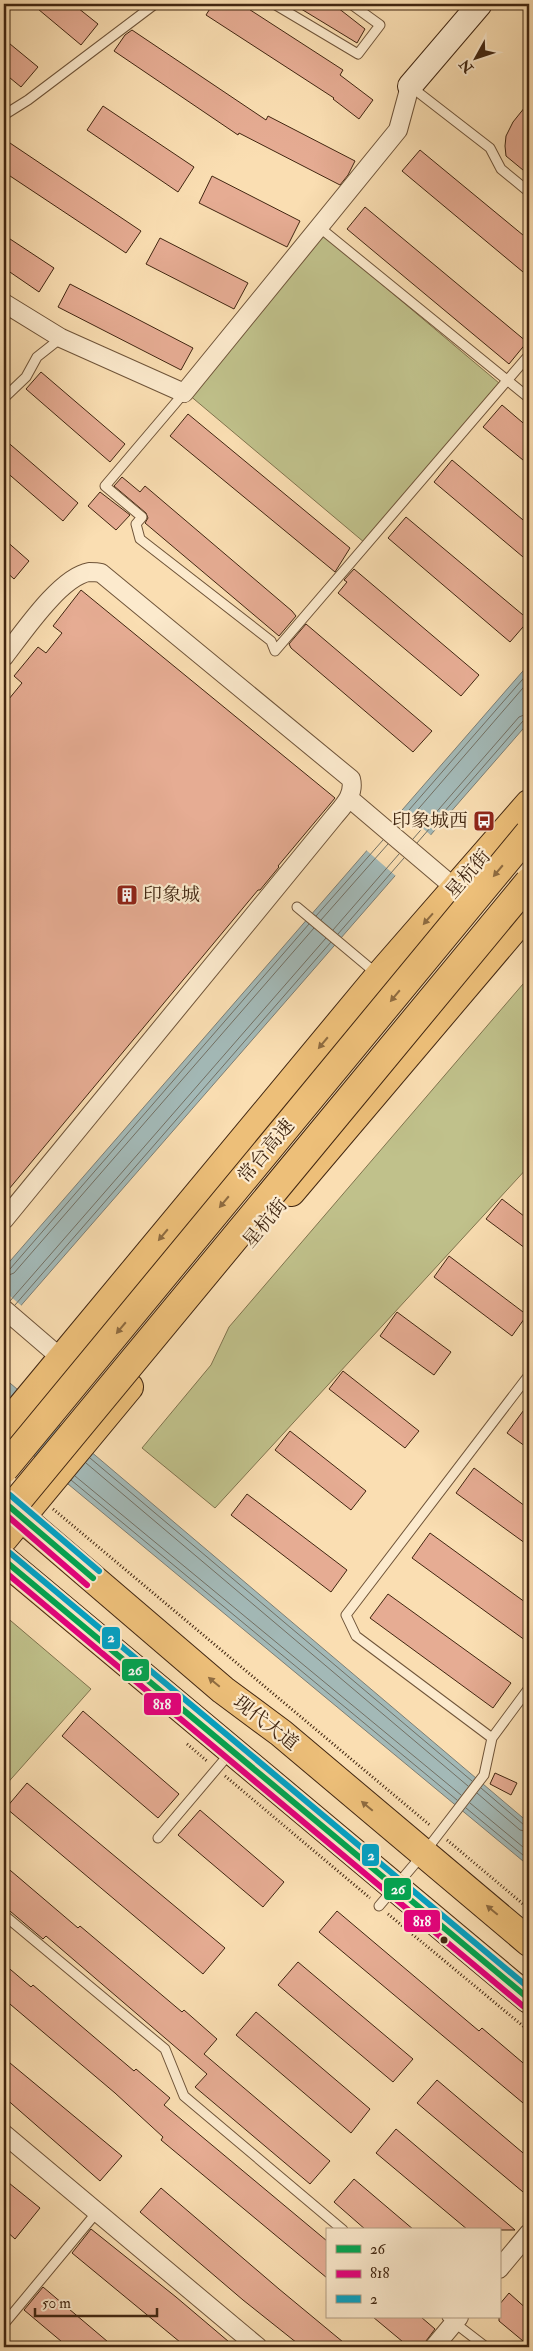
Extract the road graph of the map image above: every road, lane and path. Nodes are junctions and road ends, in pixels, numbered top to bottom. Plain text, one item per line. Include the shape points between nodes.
1 (155, 4) edge
2 (274, 4) edge
3 (351, 4) edge
4 (480, 4) edge
5 (410, 86) junction
6 (4, 115) edge
7 (529, 192) edge
8 (319, 227) junction
9 (4, 303) edge
10 (61, 338) junction
11 (529, 355) edge
12 (508, 380) junction
13 (184, 393) junction
14 (4, 398) edge
15 (529, 398) edge
16 (4, 657) edge
17 (349, 798) junction
18 (529, 804) edge
19 (529, 833) edge
20 (529, 882) edge
21 (455, 888) junction
22 (297, 907) dead end
23 (529, 911) edge
24 (379, 976) junction
25 (4, 1220) edge
26 (4, 1309) edge
27 (61, 1358) junction
28 (529, 1375) edge
29 (4, 1428) edge
30 (4, 1469) edge
31 (23, 1503) edge
32 (4, 1538) edge
33 (4, 1560) edge
34 (529, 1688) edge
35 (180, 1738) dead end
36 (492, 1738) junction
37 (224, 1760) junction
38 (158, 1838) dead end
39 (432, 1843) junction
40 (387, 1897) junction
41 (529, 1909) edge
42 (4, 1915) edge
43 (529, 1942) edge
44 (529, 1999) edge
45 (529, 2031) edge
46 (4, 2134) edge
47 (97, 2212) junction
48 (341, 2228) edge
49 (529, 2233) edge
50 (500, 2268) edge
51 (454, 2319) edge
52 (4, 2324) edge
53 (258, 2347) edge
54 (434, 2347) edge
55 (486, 2347) edge

1 - 6 lane
2 - 3 lane via 358,54 380,25
4 - 5 street
5 - 7 lane via 490,148 501,169
5 - 8 street via 398,130
8 - 12 lane
8 - 13 street
9 - 10 street
10 - 13 street
10 - 14 lane via 37,357 26,377
11 - 12 lane
12 - 13 lane via 275,651 271,641 140,539 136,524 142,518 105,486
12 - 15 lane
16 - 17 street via 57,593 88,572 101,573 352,779
17 - 21 street
17 - 25 street
18 - 21 main road, 星杭街
19 -> 30 main road, 常台高速, bridge
20 - 31 main road, 常台高速, bridge
21 -> 24 main road, 星杭街
22 - 24 lane
23 - 31 main road, 星杭街 via 390,1072 86,1440
24 -> 27 main road, 星杭街
26 - 27 street
27 - 29 main road, 星杭街
28 - 36 lane via 346,1615 356,1636
31 - 32 main road, 星杭街
31 - 39 path
39 -> 31 main road, 现代大道 via 223,1690
33 - 37 main road
34 - 36 lane
35 - 37 path
36 - 39 lane via 484,1775
37 - 38 lane
37 - 40 main road
37 - 40 path
39 - 40 lane
39 - 41 path
43 -> 39 main road, 现代大道
40 - 44 main road
40 - 45 path
42 - 48 lane via 165,2049 184,2096
46 - 47 street
47 - 52 lane
47 - 53 street
49 - 50 street
51 - 54 street
51 - 55 lane

